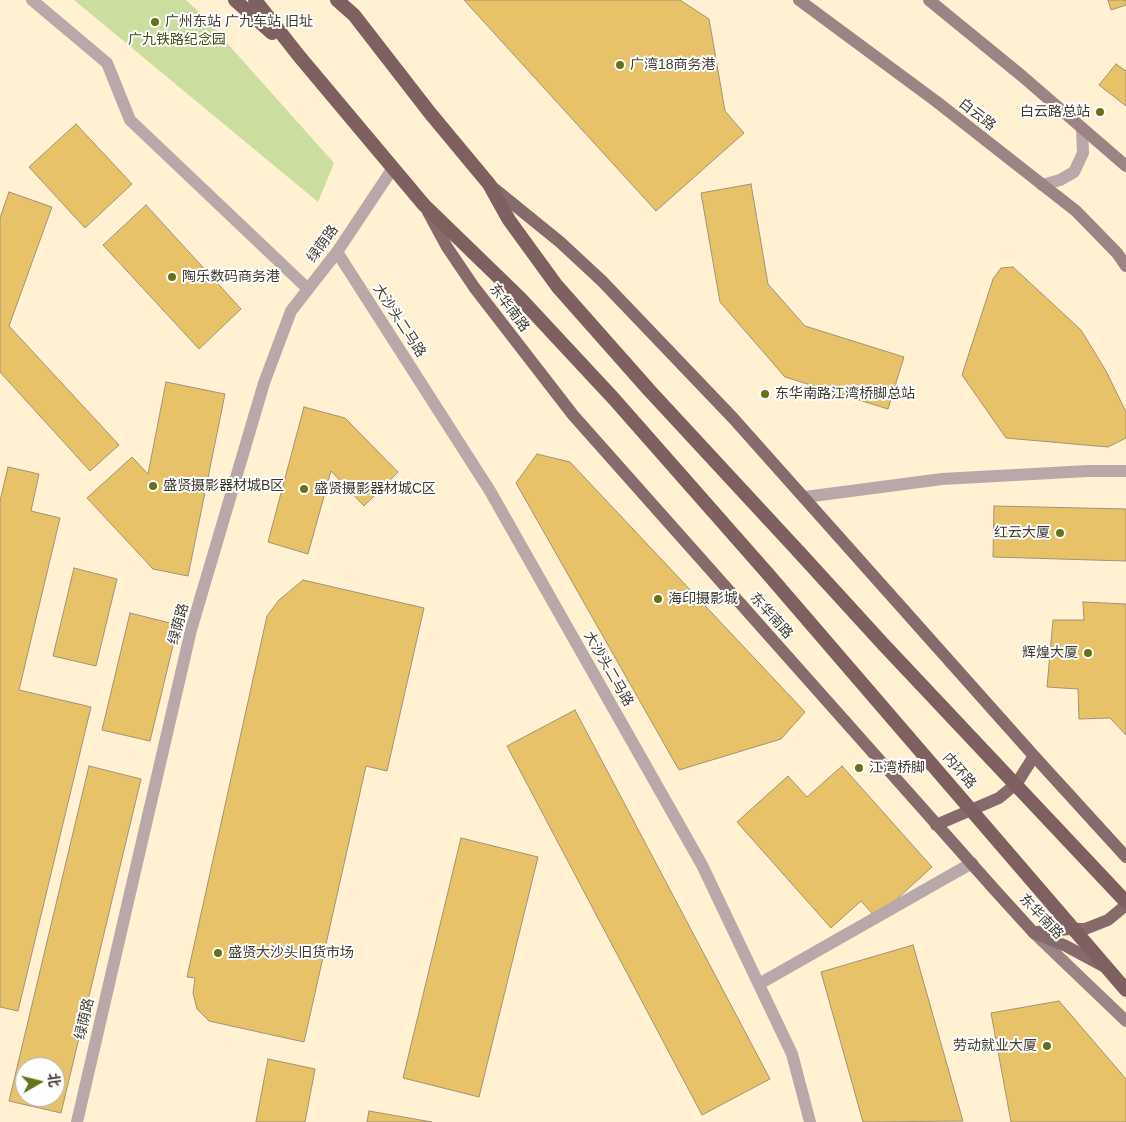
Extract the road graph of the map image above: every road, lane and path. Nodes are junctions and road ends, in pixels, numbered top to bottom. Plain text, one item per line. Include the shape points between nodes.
1 (32, 0) edge
2 (235, 0) edge
3 (255, 0) edge
4 (337, 0) edge
5 (345, 0) edge
6 (799, 0) edge
7 (929, 0) edge
8 (354, 16) junction
9 (299, 56) junction
10 (1082, 128) junction
11 (1126, 166) edge
12 (393, 168) junction
13 (489, 184) junction
14 (1042, 185) junction
15 (424, 205) junction
16 (337, 252) junction
17 (1126, 266) edge
18 (308, 289) junction
19 (1126, 471) edge
20 (805, 498) junction
21 (1034, 756) junction
22 (936, 825) junction
23 (1126, 857) edge
24 (972, 863) junction
25 (1126, 903) edge
26 (1034, 933) junction
27 (1126, 980) edge
28 (759, 984) junction
29 (1126, 990) edge
30 (1126, 1021) edge
31 (77, 1122) edge
32 (810, 1122) edge

1 - 18 street via 107,64 130,120
2 - 9 highway
3 - 9 highway
4 - 8 highway
5 - 8 main road
6 - 14 main road, 白云路
7 - 10 main road
8 - 13 highway
9 - 12 highway, 内环路
10 - 11 main road
10 - 14 street via 1083,154 1074,172
12 - 15 highway, 内环路
12 - 16 street, 绿荫路
13 - 20 main road via 560,242 602,282
13 - 25 highway, bridge via 509,220 557,286 883,644
14 - 17 main road, 白云路 via 1076,211
15 - 22 main road, 东华南路 via 474,287 573,415
15 - 29 highway, 内环路, bridge via 527,305 614,399
16 - 18 street, 绿荫路
16 - 28 street, 大沙头二马路 via 490,491 702,865
18 - 31 street, 绿荫路 via 291,311 264,383 192,630
19 - 20 street via 942,479
20 - 21 main road
21 - 22 main road via 1017,783 999,798
21 - 23 main road
22 - 24 main road, 东华南路
24 - 26 main road, 东华南路
24 - 28 street
25 - 26 main road via 1108,920 1086,929
26 - 27 main road via 1085,955
26 - 30 main road, 东华南路
28 - 32 street, 大沙头二马路 via 792,1054

